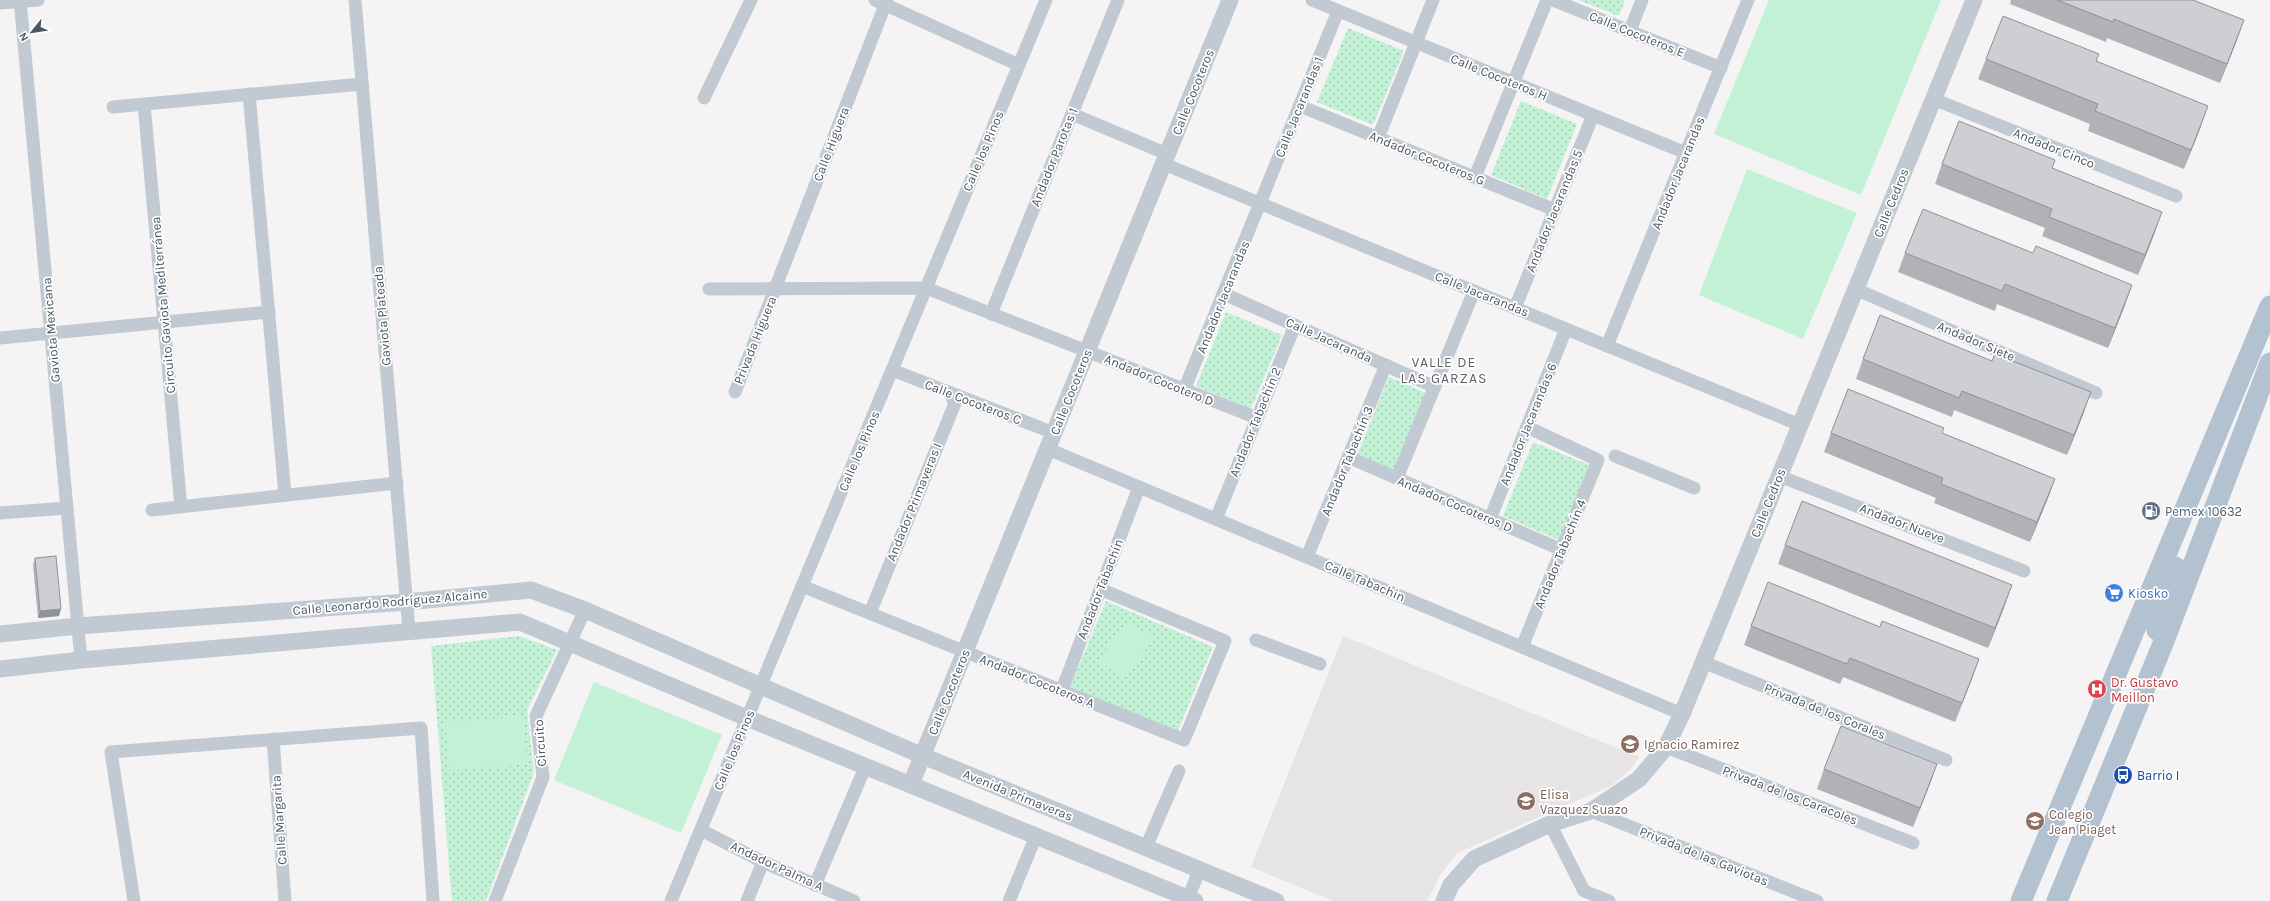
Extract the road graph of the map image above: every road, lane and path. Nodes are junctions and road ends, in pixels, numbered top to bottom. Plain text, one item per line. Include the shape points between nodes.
1 (38, 0) edge
2 (355, 0) edge
3 (751, 0) edge
4 (1046, 0) edge
5 (1118, 0) edge
6 (1230, 0) edge
7 (1312, 0) edge
8 (1434, 0) edge
9 (1547, 0) edge
10 (1553, 0) edge
11 (1642, 0) edge
12 (1748, 0) edge
13 (1974, 0) edge
14 (20, 1) edge
15 (882, 2) edge
16 (0, 3) edge
17 (1338, 11) junction
18 (1630, 31) junction
19 (1416, 43) junction
20 (1019, 65) junction
21 (1721, 68) junction
22 (1514, 82) junction
23 (362, 84) junction
24 (249, 94) junction
25 (704, 98) dead end
26 (1933, 99) junction
27 (144, 104) junction
28 (1300, 106) junction
29 (113, 107) dead end
30 (1072, 114) junction
31 (1593, 115) junction
32 (1378, 138) junction
33 (1686, 153) junction
34 (1166, 159) junction
35 (1475, 177) junction
36 (2176, 196) dead end
37 (1261, 203) junction
38 (1554, 210) junction
39 (776, 288) junction
40 (926, 288) junction
41 (709, 289) dead end
42 (1855, 289) junction
43 (1474, 291) junction
44 (1224, 294) junction
45 (2270, 306) edge
46 (1515, 308) junction
47 (269, 312) junction
48 (991, 314) junction
49 (164, 322) junction
50 (1295, 325) junction
51 (1566, 329) junction
52 (51, 333) junction
53 (0, 338) edge
54 (1607, 346) junction
55 (1087, 352) junction
56 (2270, 363) edge
57 (1386, 365) junction
58 (892, 370) junction
59 (1435, 387) junction
60 (1184, 390) junction
61 (735, 392) dead end
62 (949, 392) junction
63 (2096, 393) dead end
64 (1257, 418) junction
65 (1800, 425) junction
66 (1527, 427) junction
67 (1054, 433) junction
68 (1048, 449) junction
69 (1615, 456) dead end
70 (1348, 457) junction
71 (1779, 476) junction
72 (1397, 478) junction
73 (397, 483) junction
74 (1139, 487) junction
75 (1694, 488) dead end
76 (285, 495) junction
77 (181, 507) junction
78 (67, 508) junction
79 (152, 510) dead end
80 (0, 513) edge
81 (1216, 519) junction
82 (1490, 519) junction
83 (2180, 520) junction
84 (1562, 550) junction
85 (1307, 557) junction
86 (2024, 571) dead end
87 (802, 586) junction
88 (1100, 589) junction
89 (406, 602) junction
90 (585, 610) junction
91 (870, 613) junction
92 (78, 626) junction
93 (409, 631) junction
94 (0, 634) edge
95 (1256, 640) dead end
96 (570, 642) junction
97 (2162, 646) junction
98 (1522, 647) junction
99 (965, 651) junction
100 (81, 660) junction
101 (1703, 662) junction
102 (1320, 664) dead end
103 (0, 669) edge
104 (760, 686) junction
105 (1062, 690) junction
106 (1682, 714) junction
107 (748, 718) junction
108 (273, 739) junction
109 (1666, 747) junction
110 (923, 756) junction
111 (1946, 760) dead end
112 (866, 765) junction
113 (1179, 771) dead end
114 (911, 784) junction
115 (1591, 811) junction
116 (1550, 824) junction
117 (701, 830) junction
118 (1036, 836) junction
119 (1913, 843) dead end
120 (1146, 847) junction
121 (763, 862) junction
122 (1199, 871) junction
123 (815, 885) junction
124 (1190, 900) edge
125 (2059, 900) edge
126 (134, 901) edge
127 (285, 901) edge
128 (433, 901) edge
129 (495, 901) edge
130 (671, 901) edge
131 (746, 901) edge
132 (854, 901) edge
133 (1009, 901) edge
134 (1276, 901) edge
135 (1444, 901) edge
136 (1609, 901) edge
137 (1817, 901) edge
138 (2021, 901) edge

1 - 14 street
2 - 23 street, Gaviota Plateada
3 - 25 street
4 - 20 street, Calle los Pinos
5 - 30 street, Andador Parotas 1
6 - 34 street, Calle Cocoteros
7 - 17 street, Calle Cocoteros H
8 - 19 street
9 - 22 street
10 - 18 street, Calle Cocoteros E
11 - 18 street
12 - 21 street, Andador Jacarandas
13 - 26 street, Calle Cedros
14 - 16 street
14 - 52 street, Gaviota Mexicana
15 - 20 street
15 - 39 street, Calle Higuera
17 - 19 street, Calle Cocoteros H
17 - 28 street, Calle Jacarandas 1
18 - 21 street, Calle Cocoteros E
19 - 22 street, Calle Cocoteros H
19 - 32 street
20 - 40 street, Calle los Pinos
21 - 33 street, Andador Jacarandas
22 - 31 street, Calle Cocoteros H
22 - 35 street
23 - 24 street
23 - 73 street, Gaviota Plateada
24 - 27 street
24 - 47 street
26 - 36 street, Andador Cinco
26 - 42 street, Calle Cedros
27 - 29 street
27 - 49 street, Circuito Gaviota Mediterránea
28 - 32 street, Andador Cocoteros G
28 - 37 street, Calle Jacarandas 1
30 - 34 street, Calle Jacarandas
30 - 48 street, Andador Parotas 1
31 - 33 street, Calle Cocoteros H
31 - 38 street, Andador Jacarandas 5
32 - 35 street, Andador Cocoteros G
33 - 54 street, Andador Jacarandas
34 - 37 street, Calle Jacarandas
34 - 55 street, Calle Cocoteros
35 - 38 street, Andador Cocoteros G
37 - 43 street, Calle Jacarandas
37 - 44 street, Andador Jacarandas
38 - 46 street, Andador Jacarandas 5
39 - 40 street
39 - 41 street
39 - 61 street, Privada Higuera
40 - 48 street, Andador Cocotero D
40 - 58 street, Calle los Pinos
42 - 63 street, Andador Siete
42 - 65 street, Calle Cedros
43 - 46 street, Calle Jacarandas
43 - 59 street
44 - 50 street, Calle Jacaranda
44 - 60 street, Andador Jacarandas
45 - 83 main road
46 - 51 street, Calle Jacarandas
47 - 49 street
47 - 76 street
48 - 55 street, Andador Cocotero D
49 - 52 street
49 - 77 street, Circuito Gaviota Mediterránea
50 - 57 street, Calle Jacaranda
50 - 64 street, Andador Tabachín 2
51 - 54 street, Calle Jacarandas
51 - 66 street, Andador Jacarandas 6
52 - 53 street
52 - 78 street, Gaviota Mexicana
54 - 65 street, Calle Jacarandas
55 - 60 street, Andador Cocotero D
55 - 67 street, Calle Cocoteros
56 - 97 main road
57 - 59 street, Calle Jacaranda
57 - 70 street, Andador Tabachín 3
58 - 62 street, Calle Cocoteros C
58 - 87 street, Calle los Pinos
59 - 72 street
60 - 64 street, Andador Cocotero D
62 - 67 street, Calle Cocoteros C
62 - 91 street, Andador Primaveras I via 955,403
64 - 81 street, Andador Tabachín 2
65 - 71 street, Calle Cedros
66 - 82 street, Andador Jacarandas 6
66 - 84 street, Andador Tabachín 4 via 1598,460
67 - 68 street, Calle Cocoteros
68 - 74 street, Calle Tabachin
68 - 99 street, Calle Cocoteros
69 - 75 street
70 - 72 street, Andador Cocoteros D
70 - 85 street, Andador Tabachín 3
71 - 86 street, Andador Nueve
71 - 101 street, Calle Cedros
72 - 82 street, Andador Cocoteros D
73 - 76 street
73 - 89 street, Gaviota Plateada
74 - 81 street, Calle Tabachin
74 - 88 street, Andador Tabachín
76 - 77 street
77 - 79 street
78 - 80 street
78 - 92 street, Gaviota Mexicana
81 - 85 street, Calle Tabachin
82 - 84 street, Andador Cocoteros D
83 - 97 main road via 2186,540 2156,624
83 - 138 main road
84 - 98 street, Andador Tabachín 4
85 - 98 street, Calle Tabachin
87 - 91 street, Andador Cocoteros A
87 - 104 street, Calle los Pinos
88 - 105 street, Andador Tabachín
88 - 105 street, Andador Cocoteros A via 1225,640 1184,740
89 - 90 street, Calle Leonardo Rodríguez Alcaine via 531,590
89 - 92 street, Calle Leonardo Rodríguez Alcaine
89 - 93 street, Gaviota Plateada
90 - 96 street, Circuito
90 - 104 street, Calle Leonardo Rodríguez Alcaine
91 - 99 street, Andador Cocoteros A
92 - 94 street, Calle Leonardo Rodríguez Alcaine
92 - 100 street, Gaviota Mexicana
93 - 96 street via 520,622
93 - 100 street
95 - 102 street
96 - 107 street
96 - 129 street, Circuito via 536,716 543,777
97 - 125 main road
98 - 106 street, Calle Tabachin
99 - 105 street, Andador Cocoteros A
99 - 110 street, Calle Cocoteros
100 - 103 street
101 - 106 street, Calle Cedros
101 - 111 street, Privada de los Corales
104 - 107 street, Calle los Pinos
104 - 110 street, Avenida Primaveras
106 - 109 street, Calle Cedros
107 - 112 street
107 - 117 street, Calle los Pinos
108 - 126 street via 111,752
108 - 127 street, Calle Margarita
108 - 128 street via 421,728
109 - 115 street, Calle Cedros via 1639,779
109 - 119 street, Privada de los Caracoles
110 - 114 street, Calle Cocoteros
110 - 120 street, Avenida Primaveras
112 - 114 street
112 - 123 street
113 - 120 street
114 - 118 street
115 - 116 street, Calle Cedros
115 - 137 street, Privada de las Gaviotas
116 - 135 street, Calle Cedros via 1474,859 1451,885
116 - 136 street via 1584,891
117 - 121 street, Andador Palma A
117 - 130 street, Calle los Pinos
118 - 124 street
118 - 133 street
120 - 122 street, Avenida Primaveras
121 - 123 street, Andador Palma A
121 - 131 street
122 - 124 street
122 - 134 street, Avenida Primaveras
123 - 132 street, Andador Palma A

